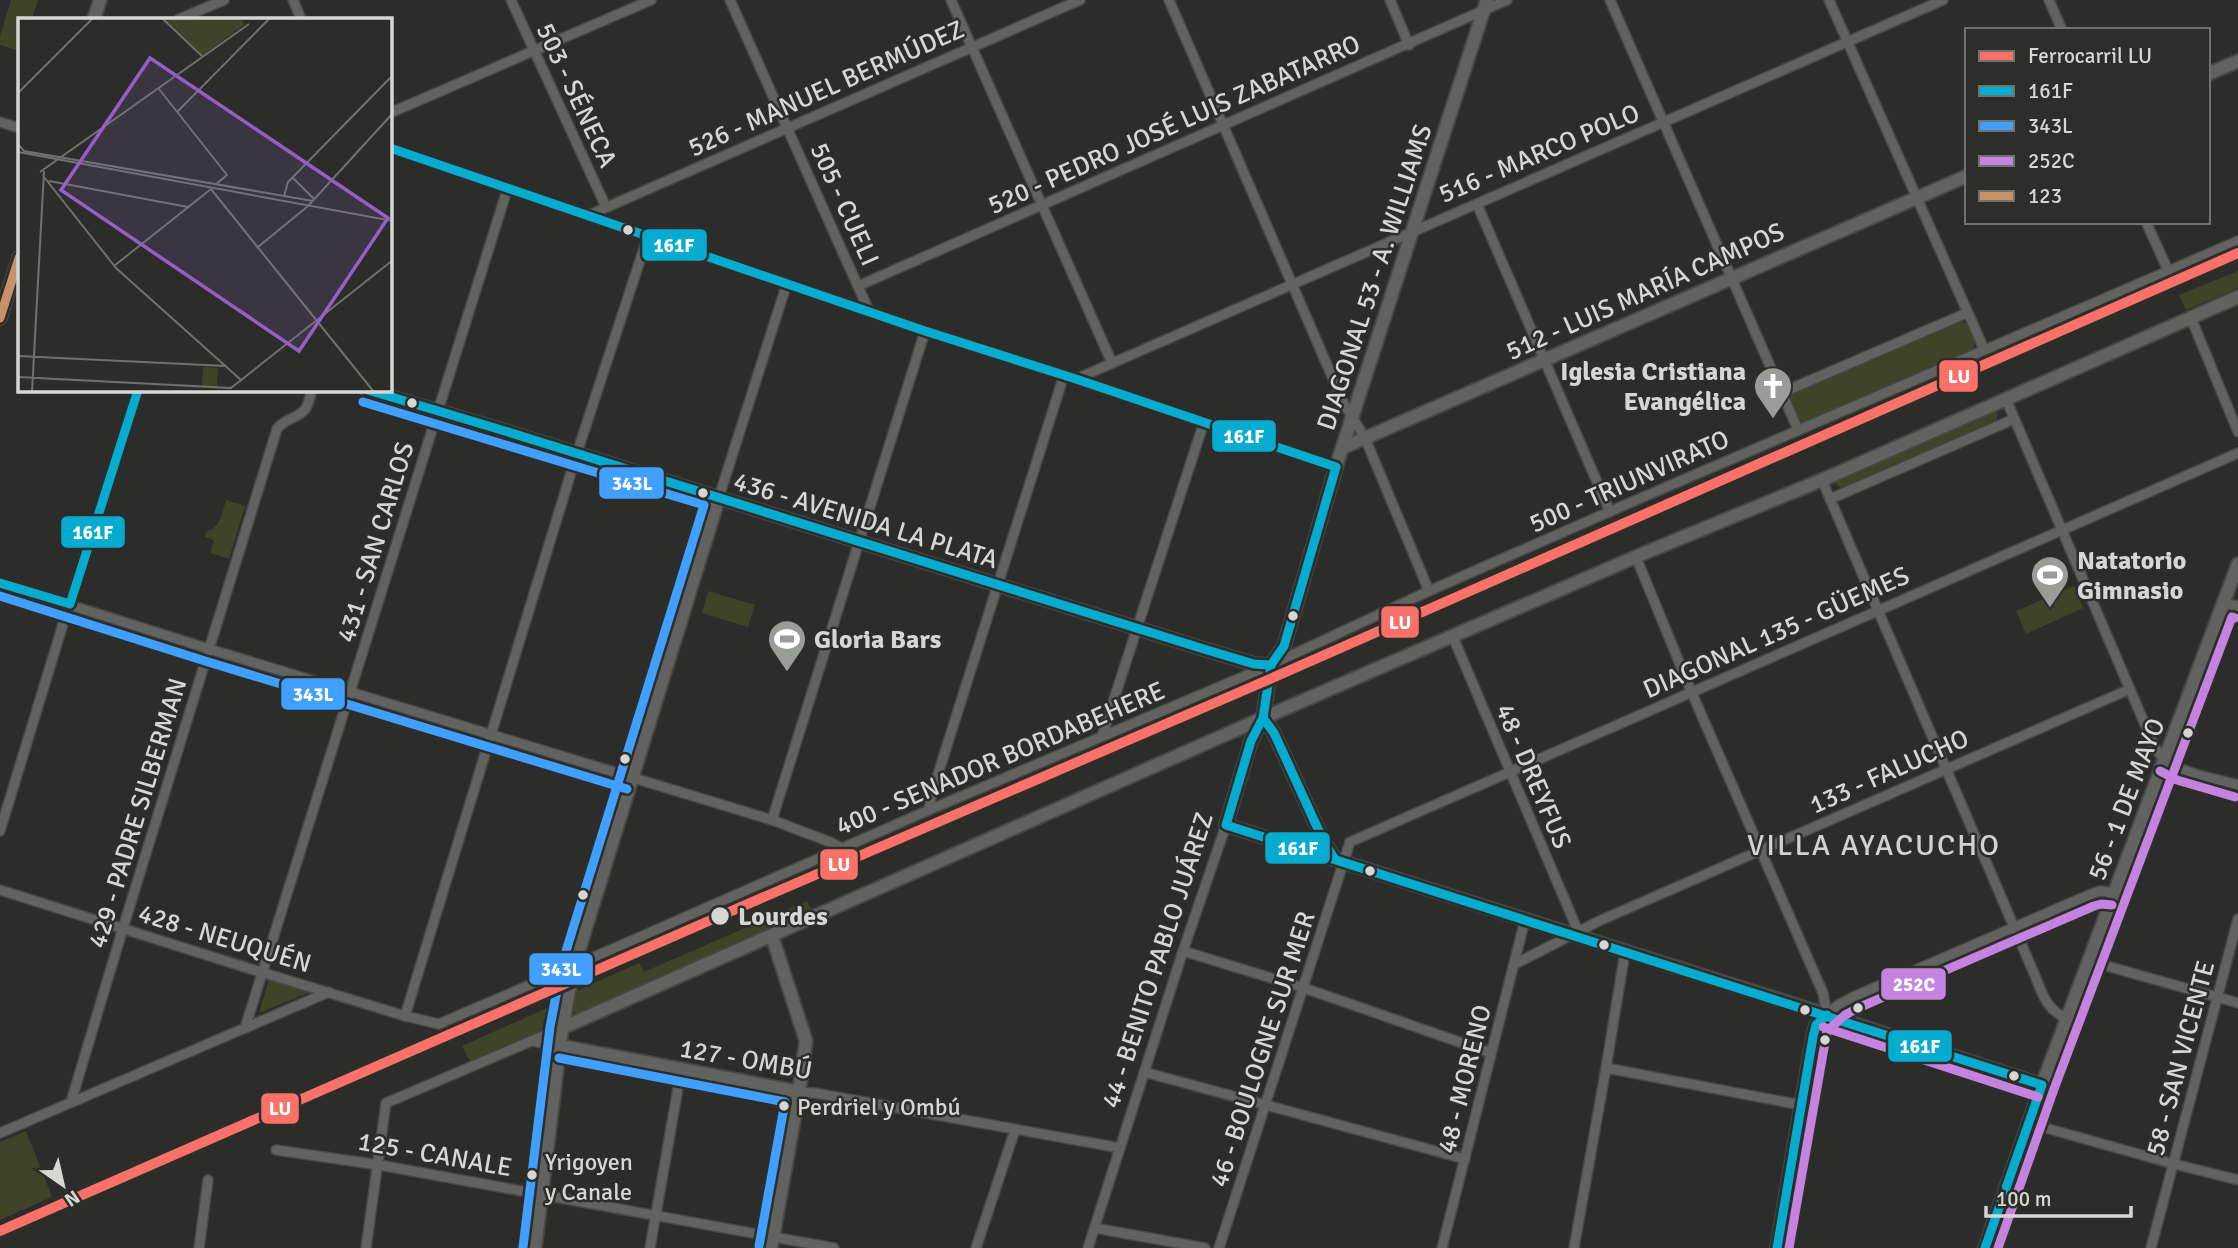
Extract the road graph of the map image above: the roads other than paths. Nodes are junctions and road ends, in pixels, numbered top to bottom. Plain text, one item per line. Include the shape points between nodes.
1 (100, 0) edge
2 (224, 0) edge
3 (293, 0) edge
4 (511, 0) edge
5 (652, 0) edge
6 (730, 0) edge
7 (951, 0) edge
8 (1080, 0) edge
9 (1169, 0) edge
10 (1390, 0) edge
11 (1507, 0) edge
12 (1610, 0) edge
13 (1829, 0) edge
14 (1943, 0) edge
15 (2049, 0) edge
16 (1485, 5) edge
17 (94, 18) edge
18 (181, 18) edge
19 (302, 18) edge
20 (2061, 28) edge
21 (1847, 42) junction
22 (1409, 45) junction
23 (972, 48) junction
24 (534, 51) junction
25 (2238, 61) edge
26 (2210, 73) edge
27 (392, 112) edge
28 (0, 122) edge
29 (1662, 123) junction
30 (1223, 126) junction
31 (18, 128) edge
32 (789, 128) junction
33 (392, 149) edge
34 (1965, 177) edge
35 (508, 187) junction
36 (1916, 198) junction
37 (1041, 204) junction
38 (1477, 204) junction
39 (606, 206) junction
40 (589, 215) junction
41 (2147, 224) edge
42 (1412, 231) junction
43 (648, 236) junction
44 (2238, 240) edge
45 (18, 260) edge
46 (2168, 271) junction
47 (1731, 278) junction
48 (10, 280) edge
49 (787, 283) junction
50 (1291, 285) junction
51 (858, 286) junction
52 (2238, 298) edge
53 (869, 311) junction
54 (1967, 313) junction
55 (0, 318) edge
56 (2191, 318) junction
57 (925, 331) junction
58 (1984, 349) junction
59 (1545, 360) junction
60 (1112, 363) junction
61 (1064, 375) junction
62 (1076, 379) junction
63 (137, 392) edge
64 (311, 392) edge
65 (374, 392) edge
66 (1781, 393) junction
67 (2006, 399) junction
68 (438, 411) junction
69 (1352, 416) junction
70 (2014, 419) junction
71 (1204, 422) junction
72 (1798, 430) junction
73 (2238, 432) edge
74 (1365, 438) junction
75 (1342, 448) junction
76 (577, 453) junction
77 (2238, 453) edge
78 (1336, 467) junction
79 (1822, 480) junction
80 (719, 497) junction
81 (1830, 499) junction
82 (1610, 512) junction
83 (2061, 530) junction
84 (859, 541) junction
85 (1636, 557) junction
86 (2238, 564) edge
87 (0, 583) edge
88 (999, 585) junction
89 (1429, 591) junction
90 (2224, 603) junction
91 (69, 604) junction
92 (2238, 606) edge
93 (1878, 610) junction
94 (1138, 629) junction
95 (1453, 637) junction
96 (209, 649) junction
97 (1271, 665) junction
98 (1269, 687) joint
99 (2130, 689) junction
100 (1691, 691) junction
101 (351, 692) junction
102 (1263, 718) junction
103 (489, 734) junction
104 (1102, 736) junction
105 (2166, 760) junction
106 (1946, 769) junction
107 (1509, 772) junction
108 (631, 777) junction
109 (2238, 785) edge
110 (929, 810) junction
111 (772, 820) junction
112 (1226, 825) junction
113 (0, 831) edge
114 (842, 848) junction
115 (1761, 850) junction
116 (1340, 860) junction
117 (0, 890) edge
118 (2114, 893) junction
119 (2238, 919) edge
120 (1525, 920) junction
121 (123, 928) junction
122 (2015, 928) junction
123 (1575, 933) junction
124 (772, 936) junction
125 (1183, 951) junction
126 (1625, 952) junction
127 (2089, 961) junction
128 (1515, 964) junction
129 (574, 967) junction
130 (263, 972) junction
131 (1304, 988) junction
132 (328, 992) junction
133 (2217, 998) junction
134 (2238, 1003) edge
135 (1826, 1015) junction
136 (405, 1016) junction
137 (2067, 1019) junction
138 (439, 1024) joint
139 (245, 1028) junction
140 (562, 1028) junction
141 (531, 1041) junction
142 (561, 1046) junction
143 (1491, 1053) junction
144 (1606, 1068) junction
145 (681, 1071) junction
146 (1144, 1072) junction
147 (2042, 1085) junction
148 (799, 1092) junction
149 (71, 1102) junction
150 (1265, 1105) junction
151 (1801, 1105) junction
152 (2028, 1123) junction
153 (1015, 1130) junction
154 (0, 1133) edge
155 (1120, 1148) junction
156 (276, 1150) dead end
157 (1465, 1159) junction
158 (2174, 1164) junction
159 (379, 1165) junction
160 (208, 1180) dead end
161 (2238, 1180) edge
162 (541, 1194) junction
163 (655, 1215) junction
164 (1095, 1228) junction
165 (773, 1242) edge
166 (199, 1248) edge
167 (366, 1248) edge
168 (535, 1248) edge
169 (650, 1248) edge
170 (834, 1248) edge
171 (976, 1248) edge
172 (1088, 1248) edge
173 (1205, 1248) edge
174 (1219, 1248) edge
175 (1442, 1248) edge
176 (1574, 1248) edge
177 (1777, 1248) edge
178 (1985, 1248) edge
179 (2151, 1248) edge

1 - 17 street
2 - 18 street
3 - 19 street
4 - 24 street, 503 - SÉNECA
5 - 24 street
6 - 32 street, 505 - CUELI
7 - 23 street
8 - 23 street, 526 - MANUEL BERMÚDEZ
9 - 30 street
10 - 22 street
11 - 16 street, 520 - PEDRO JOSÉ LUIS ZABATARRO
12 - 29 street
13 - 21 street
14 - 21 street, 516 - MARCO POLO
15 - 20 street
16 - 22 street, 520 - PEDRO JOSÉ LUIS ZABATARRO
16 - 42 street, DIAGONAL 53 - A. WILLIAMS
21 - 29 street, 516 - MARCO POLO
21 - 36 street
22 - 30 street, 520 - PEDRO JOSÉ LUIS ZABATARRO
23 - 32 street, 526 - MANUEL BERMÚDEZ
23 - 37 street
24 - 27 street
24 - 39 street, 503 - SÉNECA
25 - 26 street
28 - 31 street
29 - 38 street, 516 - MARCO POLO
29 - 47 street
30 - 37 street, 520 - PEDRO JOSÉ LUIS ZABATARRO
30 - 50 street
32 - 39 street, 526 - MANUEL BERMÚDEZ
32 - 51 street, 505 - CUELI
33 - 35 street
34 - 36 street, 512 - LUIS MARÍA CAMPOS
35 - 40 street
35 - 68 street, 431 - SAN CARLOS
36 - 47 street, 512 - LUIS MARÍA CAMPOS
36 - 54 street
37 - 51 street, 520 - PEDRO JOSÉ LUIS ZABATARRO
37 - 60 street
38 - 42 street, 516 - MARCO POLO
38 - 59 street
39 - 40 street, 526 - MANUEL BERMÚDEZ
40 - 43 street
41 - 46 street
42 - 50 street, 516 - MARCO POLO
42 - 69 street, DIAGONAL 53 - A. WILLIAMS
43 - 49 street
43 - 76 street
44 - 46 street, 500 - TRIUNVIRATO
45 - 48 street
46 - 58 street, 500 - TRIUNVIRATO
47 - 59 street, 512 - LUIS MARÍA CAMPOS
47 - 66 street
48 - 55 street
49 - 53 street
49 - 80 street
50 - 60 street, 516 - MARCO POLO
50 - 69 street
51 - 53 street, 505 - CUELI
52 - 56 street
53 - 57 street
54 - 58 street
54 - 66 street
56 - 67 street
56 - 73 street
57 - 61 street
57 - 84 street
58 - 72 street, 500 - TRIUNVIRATO
59 - 74 street, 512 - LUIS MARÍA CAMPOS
59 - 82 street
60 - 62 street, 516 - MARCO POLO
61 - 62 street
61 - 88 street
62 - 71 street
63 - 91 street
64 - 96 street, 429 - PADRE SILBERMAN via 302,413 277,429
65 - 68 street, 436 - AVENIDA LA PLATA
66 - 72 street
67 - 70 street
67 - 79 street
68 - 76 street, 436 - AVENIDA LA PLATA
68 - 101 street, 431 - SAN CARLOS
69 - 74 street
69 - 75 street, DIAGONAL 53 - A. WILLIAMS
70 - 81 street
70 - 83 street
71 - 78 street
71 - 94 street
72 - 82 street, 500 - TRIUNVIRATO
74 - 75 street, 512 - LUIS MARÍA CAMPOS
74 - 89 street
75 - 78 street, DIAGONAL 53 - A. WILLIAMS
76 - 80 street, 436 - AVENIDA LA PLATA
76 - 103 street
77 - 83 street, DIAGONAL 135 - GÜEMES
78 - 97 street, DIAGONAL 53 - A. WILLIAMS via 1284,646
79 - 81 street
79 - 85 street
80 - 84 street, 436 - AVENIDA LA PLATA
80 - 108 street
81 - 93 street
82 - 89 street, 500 - TRIUNVIRATO
83 - 93 street, DIAGONAL 135 - GÜEMES
83 - 99 street
84 - 88 street, 436 - AVENIDA LA PLATA
84 - 111 street
85 - 95 street
85 - 100 street
86 - 90 street, 56 - 1 DE MAYO
87 - 91 street
88 - 94 street, 436 - AVENIDA LA PLATA
88 - 110 street
89 - 97 street, 500 - TRIUNVIRATO
90 - 92 street
90 - 105 street, 56 - 1 DE MAYO
91 - 96 street
91 - 113 street
93 - 100 street, DIAGONAL 135 - GÜEMES
93 - 106 street
94 - 97 street, 436 - AVENIDA LA PLATA
94 - 104 street
95 - 102 street
95 - 107 street, 48 - DREYFUS
96 - 101 street
96 - 121 street, 429 - PADRE SILBERMAN
97 - 98 street, DIAGONAL 53 - A. WILLIAMS
97 - 104 street, 400 - SENADOR BORDABEHERE
98 - 102 street, 44 - BENITO PABLO JUÁREZ
99 - 105 street via 2155,748
99 - 106 street, 133 - FALUCHO
100 - 107 street, DIAGONAL 135 - GÜEMES
100 - 115 street
101 - 103 street
101 - 130 street, 431 - SAN CARLOS
102 - 112 street, 44 - BENITO PABLO JUÁREZ via 1251,741
102 - 116 street via 1324,842
102 - 124 street
103 - 108 street
103 - 136 street
104 - 110 street, 400 - SENADOR BORDABEHERE
105 - 109 street via 2181,769
105 - 118 street, 56 - 1 DE MAYO
106 - 115 street, 133 - FALUCHO
106 - 122 street
107 - 116 street, DIAGONAL 135 - GÜEMES via 1357,838
107 - 123 street, 48 - DREYFUS
108 - 111 street
108 - 129 street
110 - 114 street, 400 - SENADOR BORDABEHERE
111 - 114 street
112 - 116 street
112 - 125 street, 44 - BENITO PABLO JUÁREZ
114 - 129 street, 400 - SENADOR BORDABEHERE
115 - 123 street, 133 - FALUCHO
115 - 135 street via 1823,993
116 - 120 street
116 - 131 street, 46 - BOULOGNE SUR MER
117 - 121 street, 428 - NEUQUÉN
118 - 122 street via 2100,891
118 - 127 street, 56 - 1 DE MAYO
119 - 133 street, 58 - SAN VICENTE
120 - 123 street
120 - 128 street, 48 - MORENO
121 - 130 street, 428 - NEUQUÉN
121 - 149 street, 429 - PADRE SILBERMAN
122 - 135 street via 1853,996
122 - 137 street via 2049,1006
123 - 126 street
123 - 128 street, 133 - FALUCHO
124 - 140 street
124 - 148 street via 806,1041
125 - 131 street
125 - 146 street, 44 - BENITO PABLO JUÁREZ
126 - 135 street
126 - 144 street
127 - 133 street
127 - 137 street, 56 - 1 DE MAYO
128 - 143 street, 48 - MORENO
129 - 138 street, 400 - SENADOR BORDABEHERE
129 - 140 street
130 - 132 street, 428 - NEUQUÉN
130 - 139 street, 431 - SAN CARLOS
131 - 143 street
131 - 150 street, 46 - BOULOGNE SUR MER
132 - 136 street, 428 - NEUQUÉN
132 - 139 street
133 - 134 street
133 - 158 street, 58 - SAN VICENTE
135 - 147 street
135 - 151 street via 1816,1025
136 - 138 street, 428 - NEUQUÉN
137 - 147 street, 56 - 1 DE MAYO
139 - 149 street
140 - 141 street
140 - 142 street
141 - 142 street, 127 - OMBÚ
141 - 159 street via 386,1103
142 - 145 street, 127 - OMBÚ
142 - 162 street
143 - 157 street, 48 - MORENO
144 - 151 street
144 - 176 street
145 - 148 street, 127 - OMBÚ
145 - 163 street
146 - 150 street
146 - 155 street, 44 - BENITO PABLO JUÁREZ
147 - 152 street, 56 - 1 DE MAYO
148 - 153 street, 127 - OMBÚ
148 - 165 street
149 - 154 street
150 - 157 street
150 - 174 street, 46 - BOULOGNE SUR MER
151 - 177 street
152 - 158 street
152 - 178 street, 56 - 1 DE MAYO
153 - 155 street, 127 - OMBÚ
153 - 171 street
155 - 164 street, 44 - BENITO PABLO JUÁREZ
156 - 159 street, 125 - CANALE
157 - 175 street, 48 - MORENO
158 - 161 street
158 - 179 street, 58 - SAN VICENTE
159 - 162 street, 125 - CANALE
159 - 167 street
160 - 166 street
162 - 163 street, 125 - CANALE
162 - 168 street
163 - 165 street, 125 - CANALE
163 - 169 street
164 - 172 street, 44 - BENITO PABLO JUÁREZ
164 - 173 street
165 - 170 street, 125 - CANALE

